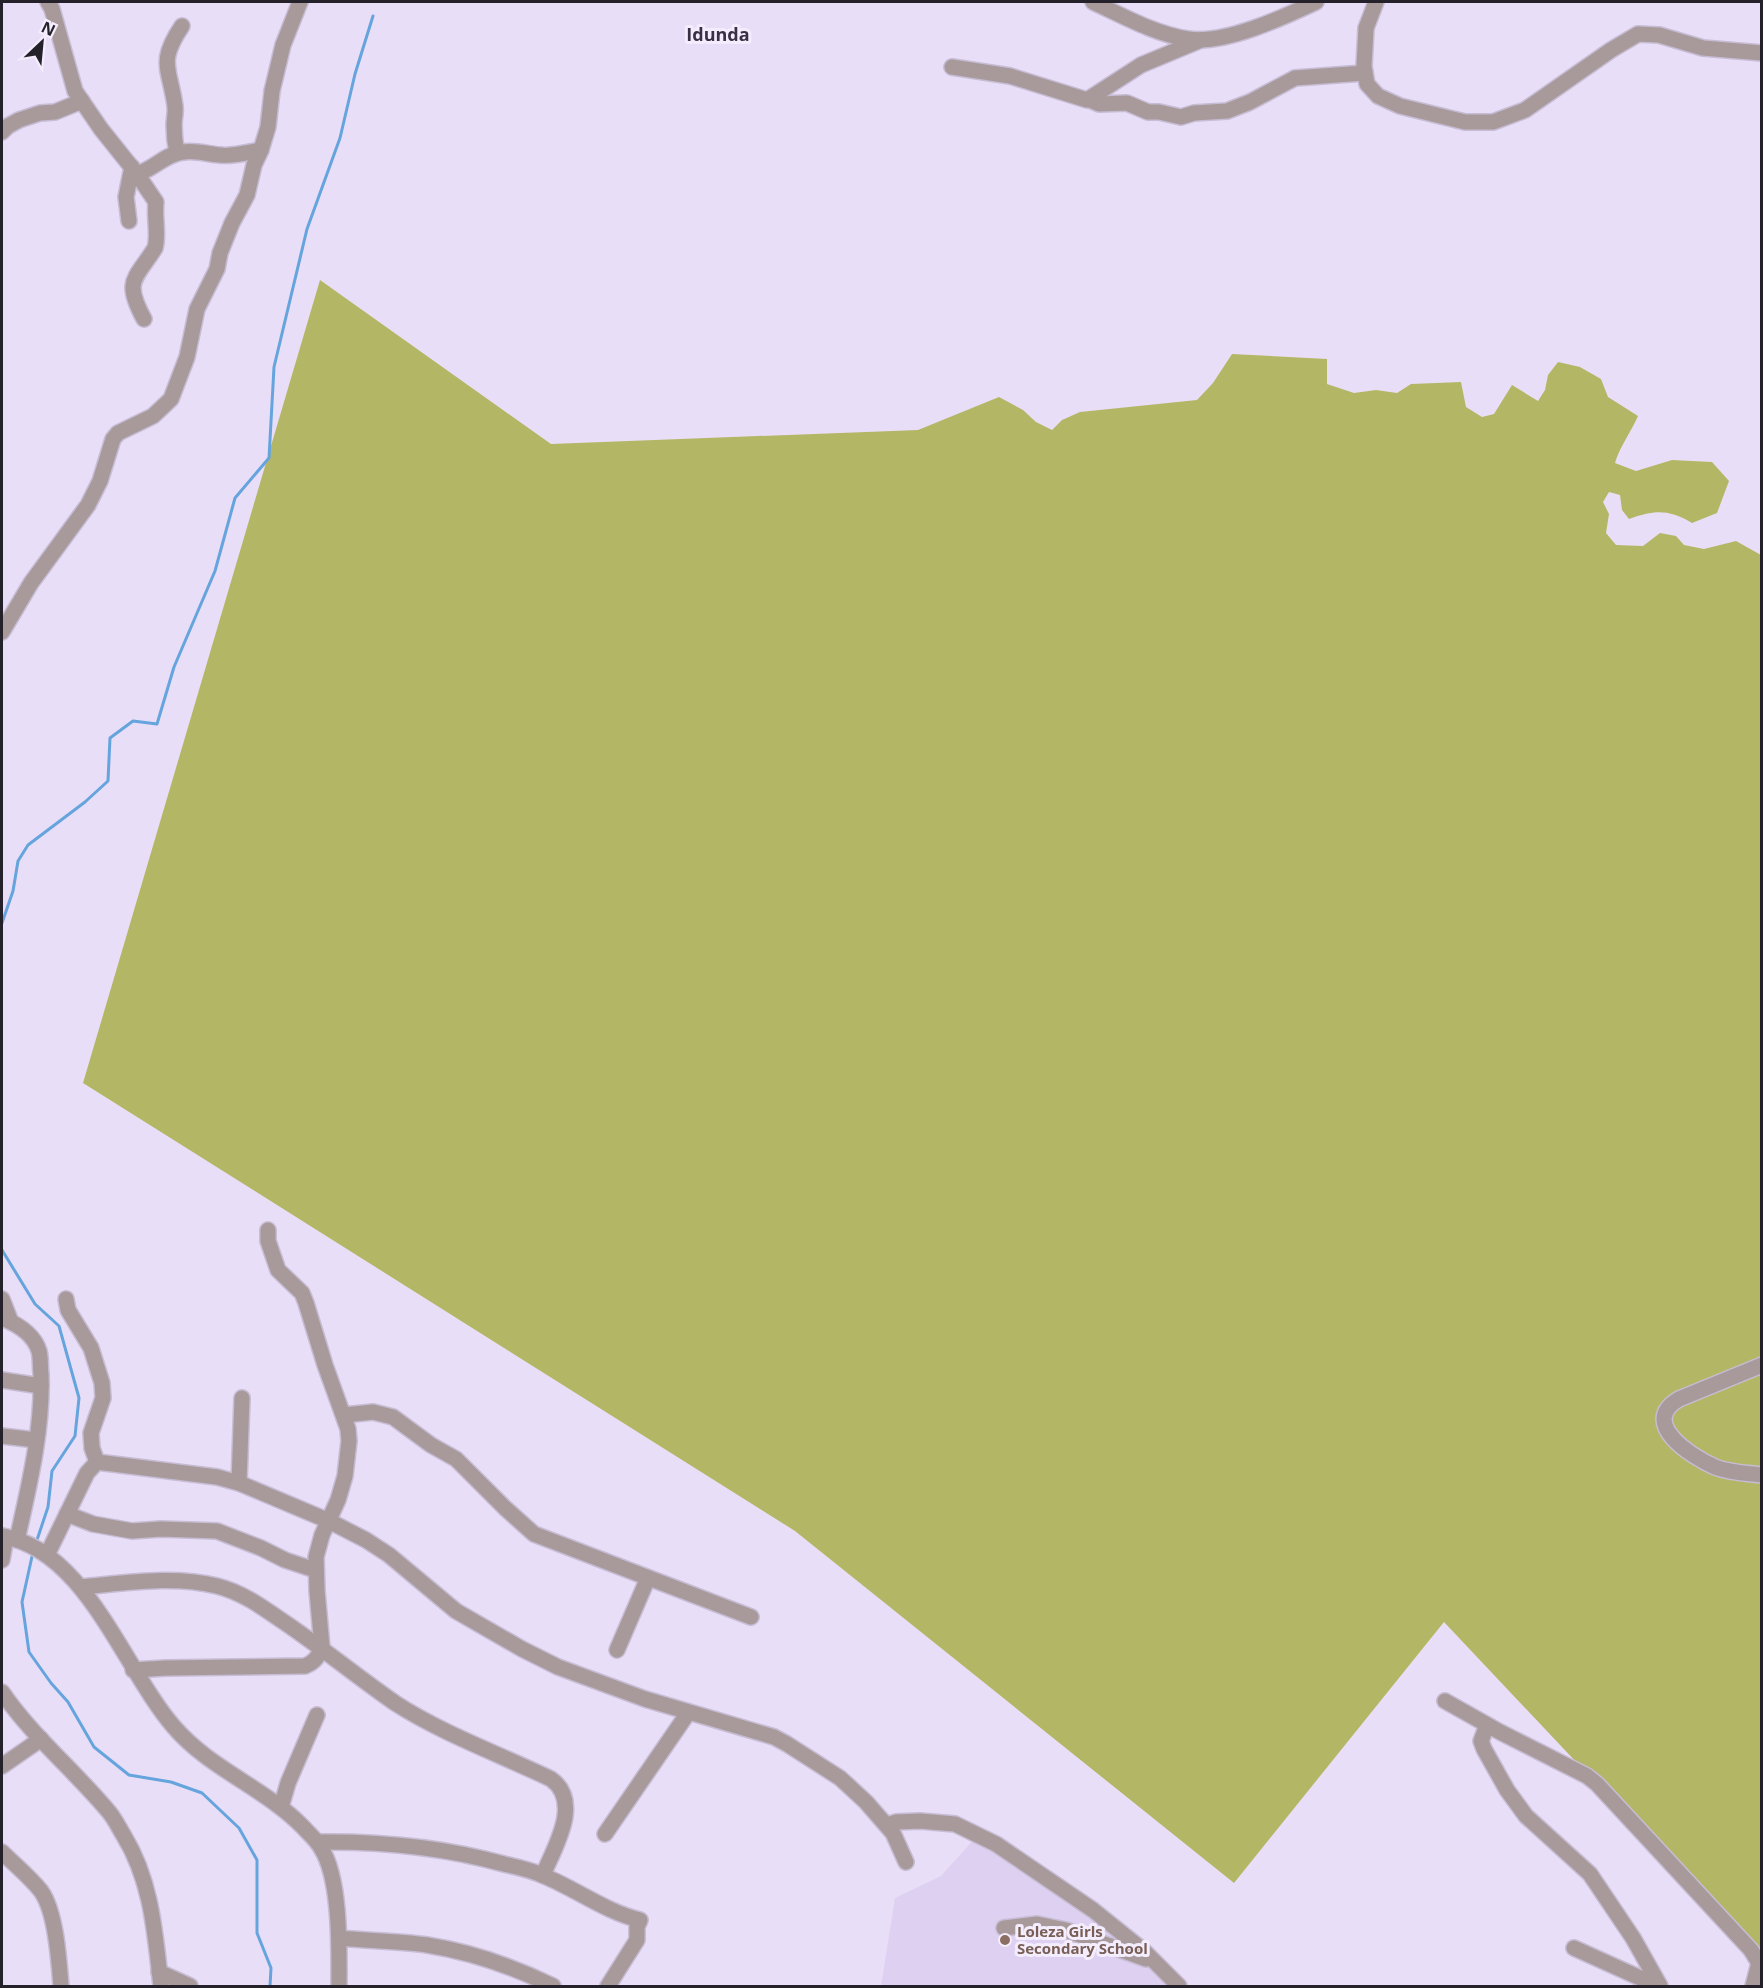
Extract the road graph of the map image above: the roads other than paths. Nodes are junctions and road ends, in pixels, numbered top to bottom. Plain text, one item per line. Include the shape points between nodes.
1 (48, 2) edge
2 (300, 2) edge
3 (1093, 2) edge
4 (1316, 2) edge
5 (1377, 2) edge
6 (182, 26) dead end
7 (1202, 40) junction
8 (1761, 53) edge
9 (952, 67) dead end
10 (1364, 73) junction
11 (1090, 100) junction
12 (82, 101) junction
13 (2, 132) edge
14 (261, 150) junction
15 (177, 153) junction
16 (134, 171) junction
17 (129, 221) dead end
18 (144, 319) dead end
19 (2, 632) edge
20 (268, 1230) dead end
21 (2, 1299) edge
22 (66, 1299) dead end
23 (6, 1320) edge
24 (1761, 1365) edge
25 (2, 1380) edge
26 (41, 1386) junction
27 (242, 1398) dead end
28 (344, 1415) junction
29 (2, 1436) edge
30 (36, 1440) junction
31 (97, 1462) junction
32 (1761, 1475) edge
33 (239, 1483) junction
34 (67, 1514) junction
35 (329, 1521) junction
36 (13, 1539) edge
37 (47, 1555) junction
38 (2, 1560) edge
39 (315, 1570) junction
40 (648, 1578) junction
41 (81, 1587) junction
42 (751, 1617) dead end
43 (322, 1647) junction
44 (617, 1650) dead end
45 (133, 1670) junction
46 (2, 1692) edge
47 (1444, 1701) dead end
48 (688, 1713) junction
49 (317, 1715) dead end
50 (1487, 1725) junction
51 (41, 1739) junction
52 (2, 1766) edge
53 (281, 1807) junction
54 (887, 1825) junction
55 (605, 1834) dead end
56 (317, 1842) junction
57 (2, 1852) edge
58 (906, 1862) dead end
59 (543, 1875) junction
60 (1004, 1928) dead end
61 (340, 1938) junction
62 (1574, 1948) dead end
63 (1155, 1962) junction
64 (160, 1979) edge
65 (61, 1986) edge
66 (190, 1986) edge
67 (339, 1986) edge
68 (553, 1986) edge
69 (608, 1986) edge
70 (1179, 1986) edge
71 (1659, 1986) edge
72 (1753, 1986) edge

1 - 12 street via 73,85
2 - 14 street via 283,45
3 - 7 street via 1156,30
4 - 7 street via 1227,36
5 - 10 street via 1366,23
6 - 15 street via 166,59 175,105
7 - 11 street via 1141,65
8 - 10 street via 1704,48 1659,35 1638,34 1526,110 1480,123 1400,106 1371,90
9 - 11 street via 1010,76
10 - 11 street via 1295,78 1227,111 1181,117 1148,112 1127,103 1099,104
12 - 13 street via 19,120
12 - 16 street
14 - 15 street via 230,156
14 - 19 street via 247,195 197,309 187,357 171,399 153,416 112,439 100,481 88,505 36,576
15 - 16 street via 147,171
16 - 17 street via 126,198
16 - 18 street via 156,202 155,248 132,284
20 - 28 street via 278,1270 302,1293
21 - 23 street
22 - 31 street via 68,1310 91,1348 102,1383 103,1398 91,1433
23 - 26 street via 31,1336 39,1351
24 - 32 street via 1679,1399 1664,1416 1673,1439 1697,1458 1725,1470
25 - 26 street
26 - 30 street
27 - 33 street
28 - 35 street via 349,1441 345,1476
28 - 40 street via 374,1412 393,1417 456,1459 534,1534
29 - 30 street
30 - 36 street
31 - 33 street
31 - 34 street via 87,1473
33 - 35 street
34 - 37 street
34 - 39 street via 107,1528 132,1531 217,1531
35 - 39 street via 318,1548
35 - 48 street via 377,1546 456,1611 522,1649 577,1675
36 - 37 street
36 - 38 street
37 - 41 street
39 - 43 street
40 - 42 street
40 - 44 street
41 - 43 street via 163,1580 218,1586 253,1600
41 - 45 street
43 - 45 street via 313,1663 305,1666
43 - 59 street via 420,1718 558,1784 565,1819
45 - 53 street via 186,1740
46 - 51 street
47 - 50 street
48 - 54 street via 774,1737 797,1749 840,1778
48 - 55 street
49 - 53 street
50 - 71 street via 1481,1742 1507,1790 1535,1826 1590,1874 1633,1938
50 - 72 street via 1587,1776 1601,1788 1751,1950 1759,1963
51 - 52 street
51 - 64 street via 111,1814 127,1842 150,1900
53 - 56 street
54 - 58 street
54 - 63 street via 929,1821 969,1830 1093,1910
56 - 59 street via 358,1841 433,1848
56 - 61 street via 334,1888
57 - 65 street via 42,1892 56,1940
59 - 69 street via 623,1916 640,1920 638,1940
60 - 63 street via 1037,1924 1066,1930
61 - 67 street
61 - 68 street via 427,1945 495,1962
62 - 71 street
63 - 70 street
64 - 66 street

